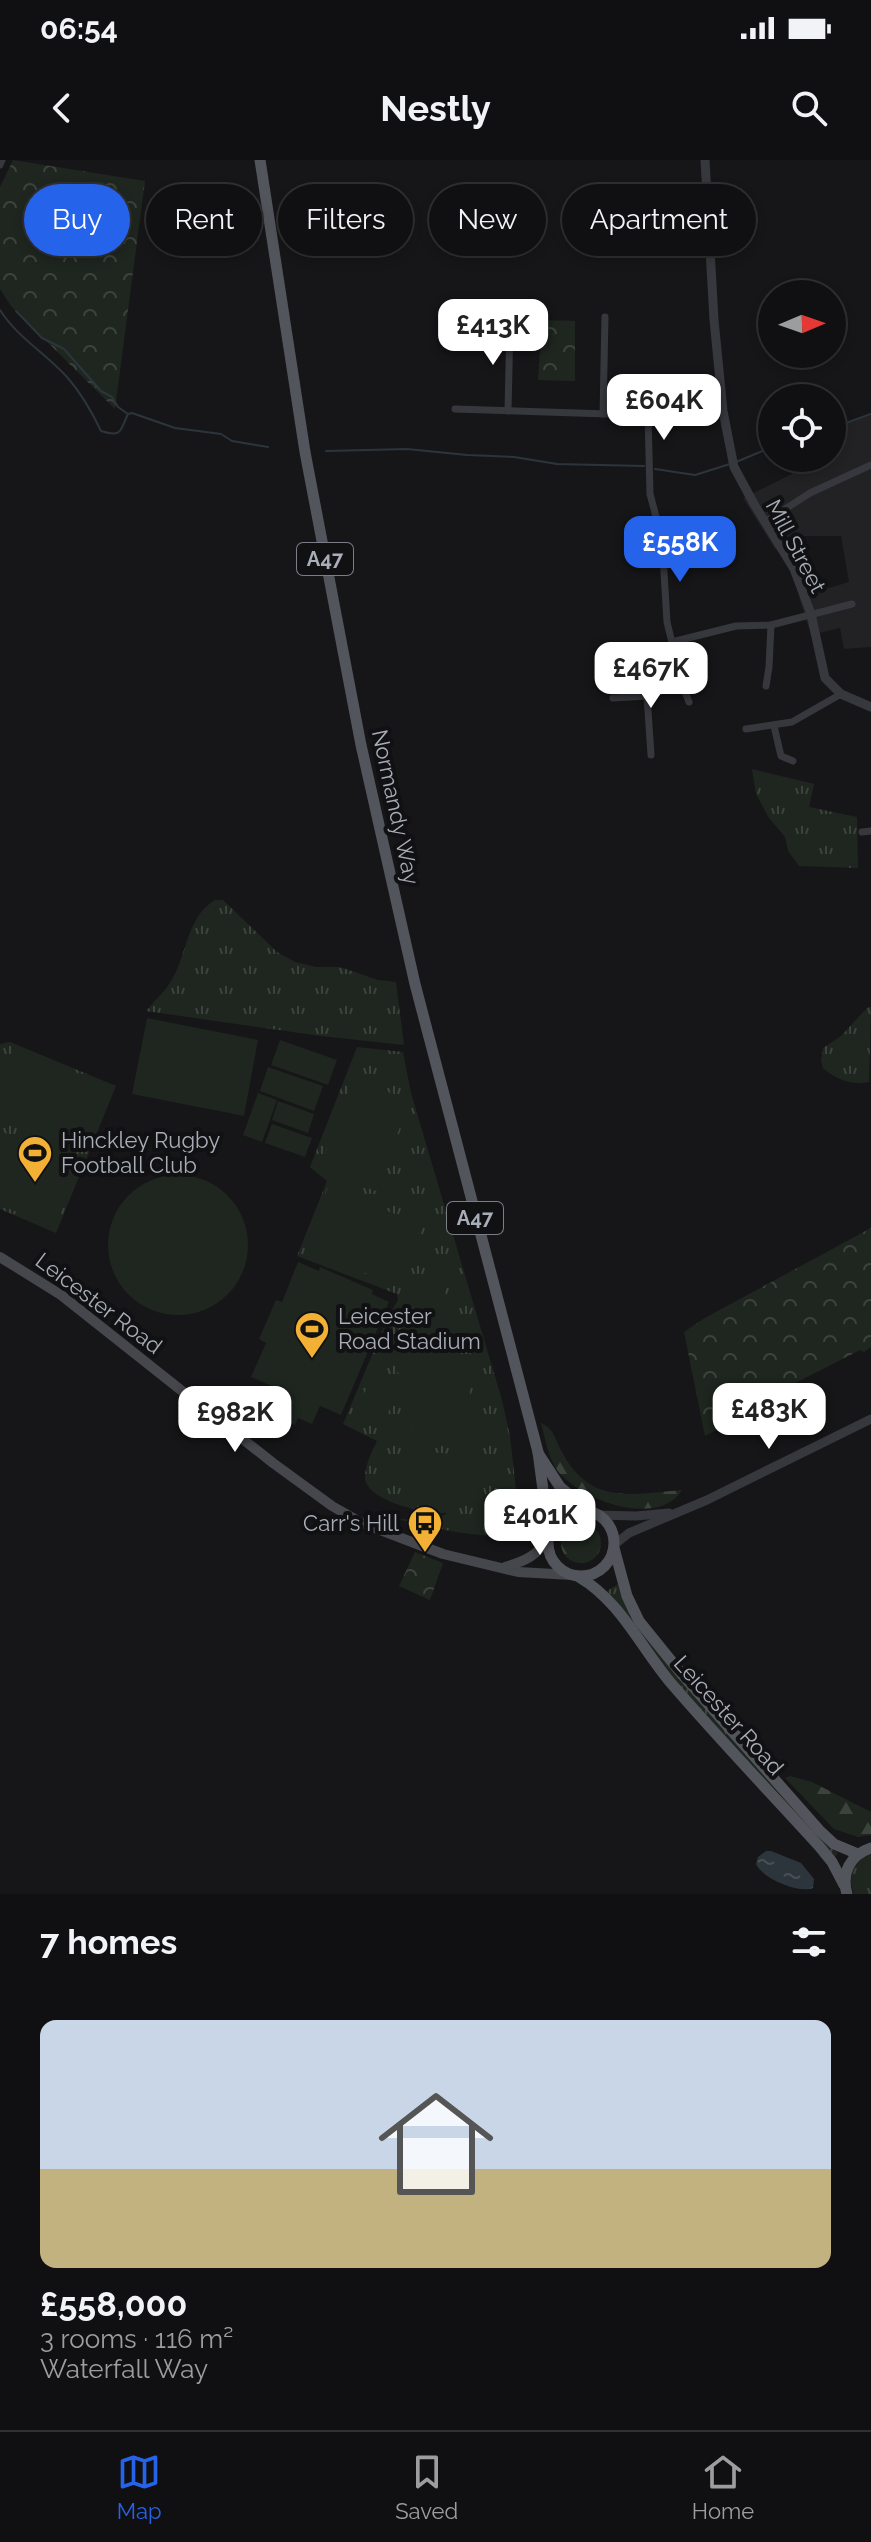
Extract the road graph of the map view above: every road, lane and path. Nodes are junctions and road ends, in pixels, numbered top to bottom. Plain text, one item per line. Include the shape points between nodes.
1 (260, 160) edge
2 (705, 160) edge
3 (605, 317) dead end
4 (510, 324) dead end
5 (455, 409) dead end
6 (508, 411) junction
7 (723, 411) junction
8 (603, 414) junction
9 (648, 415) junction
10 (871, 465) edge
11 (765, 522) junction
12 (852, 604) dead end
13 (811, 614) junction
14 (771, 625) junction
15 (672, 642) junction
16 (682, 684) junction
17 (766, 686) dead end
18 (841, 694) junction
19 (647, 696) junction
20 (613, 698) dead end
21 (689, 702) dead end
22 (871, 707) edge
23 (774, 726) junction
24 (746, 729) dead end
25 (651, 755) dead end
26 (793, 761) dead end
27 (871, 831) edge
28 (862, 832) dead end
29 (0, 1257) edge
30 (871, 1419) edge
31 (538, 1452) junction
32 (680, 1511) junction
33 (593, 1513) junction
34 (548, 1537) junction
35 (614, 1547) junction
36 (503, 1567) junction
37 (575, 1576) junction
38 (871, 1848) edge
39 (858, 1854) junction
40 (846, 1890) edge

1 - 31 main road, Normandy Way / A47 via 307,465 361,745 415,984
2 - 7 street, Mill Street
3 - 8 street
4 - 6 street
5 - 6 street
6 - 8 street
7 - 9 street
7 - 11 street, Mill Street via 734,467
8 - 9 street
9 - 15 street via 650,494 662,539
10 - 11 street via 810,493
11 - 13 street, Mill Street via 794,569
12 - 13 street
13 - 14 street
13 - 18 street, Mill Street via 825,678
14 - 15 street via 736,626
14 - 17 street
15 - 16 street
16 - 19 street
16 - 21 street
18 - 22 street
18 - 23 street via 792,722
19 - 20 street
19 - 25 street
23 - 24 street
23 - 26 street via 781,756
27 - 28 street
29 - 36 main road, Leicester Road via 61,1295 332,1506 443,1554
30 - 32 street
31 - 33 main road, Normandy Way / A47 via 560,1487
31 - 34 main road, Normandy Way / A47
32 - 33 street via 653,1516
32 - 35 street via 629,1533
33 - 34 main road via 564,1515
33 - 35 main road via 610,1527
34 - 36 main road via 525,1561
34 - 37 main road via 553,1561
35 - 37 main road via 596,1573
35 - 39 main road, Leicester Road via 639,1621 819,1830 834,1844
36 - 37 main road, Leicester Road
37 - 40 main road, Leicester Road via 614,1606 669,1681 819,1846
38 - 39 main road
39 - 40 main road via 845,1873

